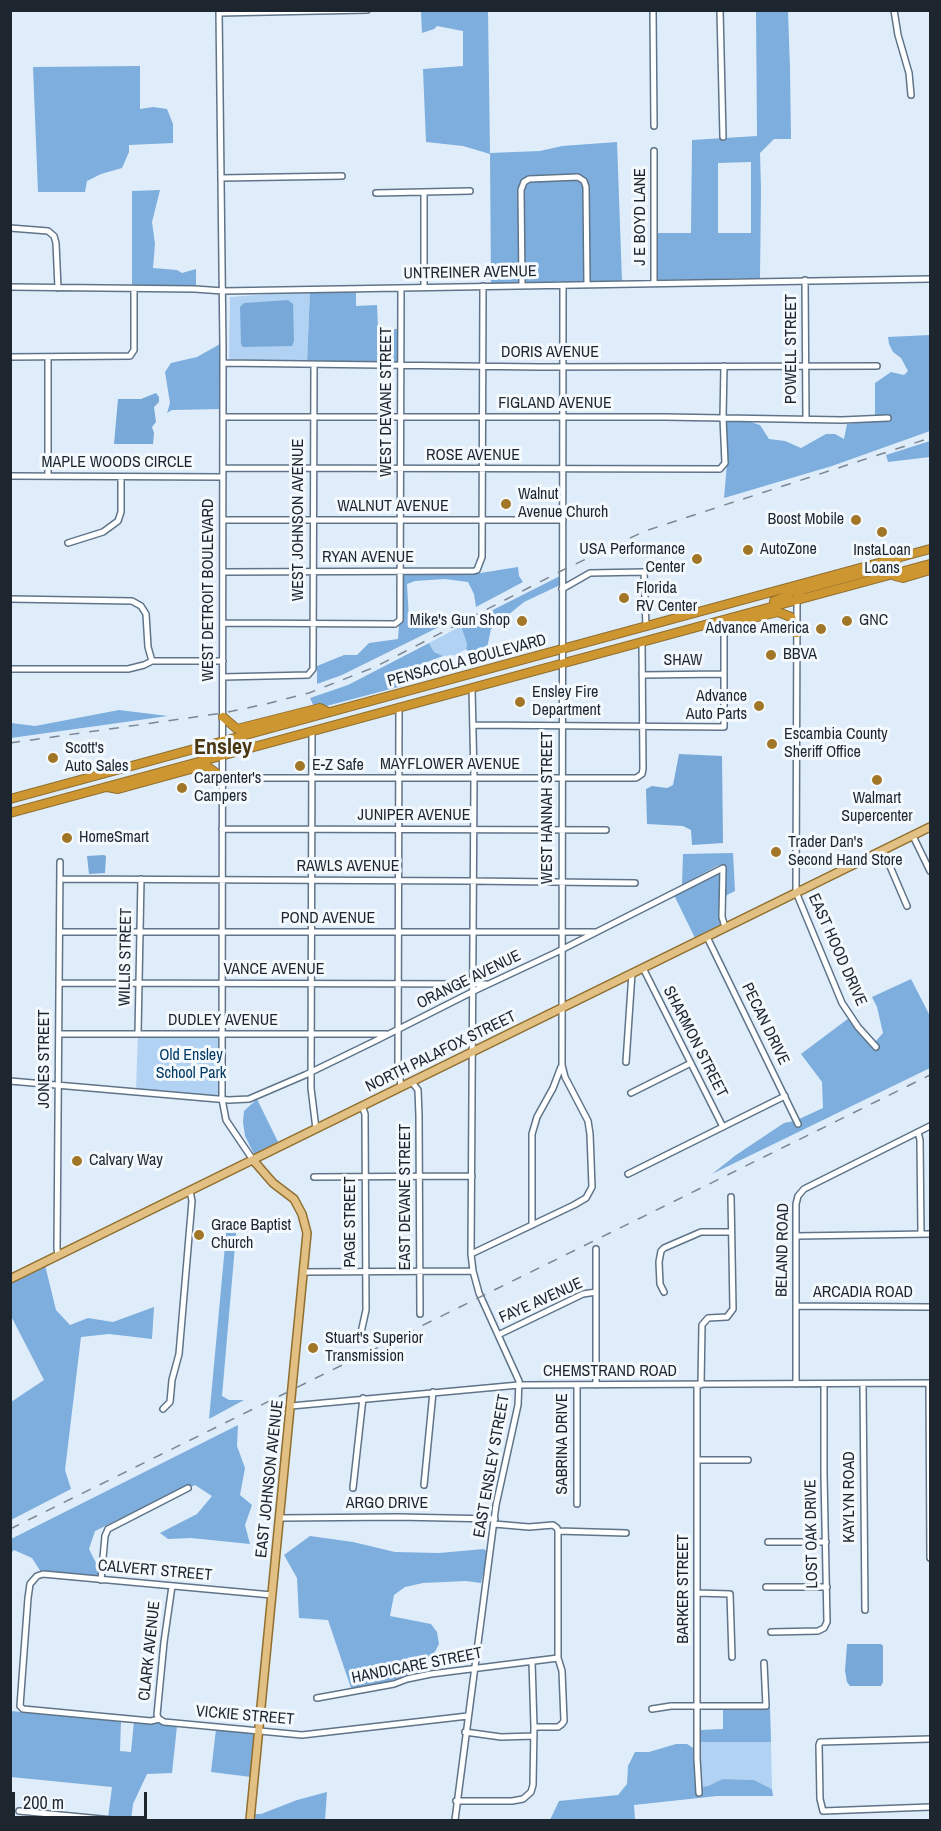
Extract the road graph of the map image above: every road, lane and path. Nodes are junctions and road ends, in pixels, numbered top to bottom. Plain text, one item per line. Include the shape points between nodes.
1 (367, 10) edge
2 (653, 10) edge
3 (720, 10) edge
4 (894, 10) edge
5 (353, 11) edge
6 (219, 12) edge
7 (911, 95) dead end
8 (654, 126) dead end
9 (723, 137) dead end
10 (654, 151) dead end
11 (342, 176) dead end
12 (221, 178) junction
13 (470, 191) dead end
14 (376, 193) dead end
15 (424, 193) junction
16 (10, 228) edge
17 (930, 279) edge
18 (805, 280) junction
19 (654, 282) junction
20 (587, 284) junction
21 (563, 285) junction
22 (483, 286) junction
23 (522, 286) junction
24 (10, 287) edge
25 (424, 287) junction
26 (58, 288) junction
27 (134, 288) junction
28 (401, 288) junction
29 (223, 291) junction
30 (10, 357) edge
31 (48, 357) junction
32 (223, 363) junction
33 (314, 365) junction
34 (401, 365) junction
35 (481, 366) junction
36 (563, 366) junction
37 (724, 366) junction
38 (876, 366) dead end
39 (806, 368) junction
40 (223, 417) junction
41 (313, 418) junction
42 (401, 418) junction
43 (481, 418) junction
44 (563, 418) junction
45 (723, 418) junction
46 (806, 418) junction
47 (888, 418) dead end
48 (223, 468) junction
49 (312, 469) junction
50 (400, 469) junction
51 (482, 470) junction
52 (563, 470) junction
53 (10, 476) edge
54 (48, 476) junction
55 (121, 477) junction
56 (223, 477) junction
57 (223, 520) junction
58 (312, 520) junction
59 (400, 520) junction
60 (482, 520) junction
61 (563, 520) junction
62 (68, 543) dead end
63 (930, 549) edge
64 (903, 556) junction
65 (930, 564) edge
66 (930, 570) edge
67 (223, 572) junction
68 (312, 572) junction
69 (400, 572) junction
70 (890, 575) junction
71 (794, 587) junction
72 (562, 589) junction
73 (10, 599) edge
74 (797, 600) junction
75 (722, 621) junction
76 (223, 623) junction
77 (712, 623) junction
78 (312, 624) junction
79 (645, 627) junction
80 (797, 633) junction
81 (642, 642) junction
82 (562, 650) junction
83 (152, 661) junction
84 (223, 661) junction
85 (562, 664) junction
86 (10, 669) edge
87 (724, 674) junction
88 (642, 675) junction
89 (223, 677) junction
90 (457, 678) junction
91 (482, 685) junction
92 (472, 687) junction
93 (399, 707) junction
94 (328, 712) junction
95 (223, 717) junction
96 (310, 717) junction
97 (474, 725) junction
98 (562, 726) junction
99 (642, 726) junction
100 (312, 731) junction
101 (223, 741) junction
102 (223, 755) junction
103 (223, 778) junction
104 (312, 778) junction
105 (399, 778) junction
106 (474, 778) junction
107 (562, 778) junction
108 (105, 786) junction
109 (76, 794) junction
110 (10, 799) edge
111 (10, 813) edge
112 (930, 827) edge
113 (222, 829) junction
114 (312, 829) junction
115 (400, 829) junction
116 (474, 829) junction
117 (562, 829) junction
118 (606, 830) dead end
119 (913, 836) junction
120 (883, 850) junction
121 (60, 862) dead end
122 (930, 871) edge
123 (60, 879) junction
124 (141, 879) junction
125 (312, 880) junction
126 (400, 880) junction
127 (222, 881) junction
128 (473, 881) junction
129 (561, 882) junction
130 (635, 884) dead end
131 (796, 892) junction
132 (907, 906) dead end
133 (725, 927) junction
134 (60, 932) junction
135 (140, 932) junction
136 (222, 932) junction
137 (312, 932) junction
138 (596, 932) junction
139 (399, 933) junction
140 (473, 933) junction
141 (561, 933) junction
142 (707, 937) junction
143 (561, 950) junction
144 (643, 968) junction
145 (633, 973) junction
146 (139, 982) junction
147 (59, 983) junction
148 (222, 983) junction
149 (311, 984) junction
150 (399, 984) junction
151 (473, 984) junction
152 (488, 984) junction
153 (473, 993) junction
154 (561, 1008) junction
155 (398, 1030) junction
156 (58, 1034) junction
157 (138, 1034) junction
158 (388, 1034) junction
159 (222, 1035) junction
160 (311, 1035) junction
161 (876, 1047) dead end
162 (472, 1052) junction
163 (626, 1062) dead end
164 (691, 1063) junction
165 (562, 1065) junction
166 (311, 1072) junction
167 (10, 1081) edge
168 (412, 1082) junction
169 (59, 1085) junction
170 (401, 1087) junction
171 (631, 1093) dead end
172 (785, 1096) junction
173 (222, 1099) junction
174 (363, 1106) junction
175 (798, 1124) dead end
176 (930, 1126) edge
177 (723, 1127) junction
178 (316, 1129) junction
179 (918, 1132) junction
180 (253, 1160) junction
181 (628, 1173) dead end
182 (472, 1176) junction
183 (314, 1177) dead end
184 (364, 1177) junction
185 (418, 1177) junction
186 (190, 1191) junction
187 (730, 1197) dead end
188 (532, 1226) junction
189 (731, 1232) junction
190 (921, 1234) junction
191 (930, 1234) edge
192 (796, 1236) junction
193 (596, 1249) dead end
194 (471, 1254) junction
195 (58, 1256) junction
196 (420, 1271) junction
197 (473, 1271) junction
198 (304, 1272) junction
199 (365, 1272) junction
200 (10, 1279) edge
201 (596, 1292) junction
202 (664, 1292) dead end
203 (796, 1306) junction
204 (930, 1306) edge
205 (420, 1314) dead end
206 (498, 1335) junction
207 (360, 1337) dead end
208 (930, 1383) edge
209 (796, 1384) junction
210 (824, 1384) junction
211 (863, 1384) junction
212 (519, 1385) junction
213 (577, 1385) junction
214 (596, 1385) junction
215 (699, 1385) junction
216 (433, 1392) junction
217 (363, 1398) junction
218 (291, 1406) junction
219 (163, 1409) dead end
220 (697, 1460) junction
221 (748, 1460) dead end
222 (424, 1485) dead end
223 (188, 1488) dead end
224 (353, 1488) dead end
225 (577, 1504) dead end
226 (280, 1518) junction
227 (494, 1522) junction
228 (558, 1531) junction
229 (626, 1533) dead end
230 (768, 1542) dead end
231 (826, 1542) junction
232 (930, 1558) edge
233 (101, 1580) junction
234 (172, 1586) junction
235 (766, 1587) dead end
236 (826, 1587) junction
237 (697, 1593) junction
238 (272, 1595) junction
239 (865, 1610) dead end
240 (771, 1632) dead end
241 (732, 1657) dead end
242 (559, 1660) junction
243 (532, 1661) junction
244 (764, 1663) dead end
245 (474, 1667) junction
246 (317, 1698) dead end
247 (698, 1706) junction
248 (21, 1708) joint
249 (652, 1709) dead end
250 (468, 1716) junction
251 (159, 1719) junction
252 (534, 1727) junction
253 (258, 1731) junction
254 (465, 1732) junction
255 (534, 1736) junction
256 (930, 1739) edge
257 (699, 1793) dead end
258 (456, 1801) junction
259 (930, 1807) edge
260 (19, 1811) dead end
261 (73, 1818) edge
262 (112, 1821) edge
263 (250, 1821) edge
264 (455, 1821) edge

1 - 5 street
2 - 8 street
3 - 9 street
4 - 7 street
5 - 6 street
6 - 12 street, WEST DETROIT BOULEVARD
10 - 19 street, J E BOYD LANE
11 - 12 street
12 - 29 street, WEST DETROIT BOULEVARD
13 - 15 street
14 - 15 street
15 - 25 street
16 - 26 street via 48,231 54,236
17 - 18 street, UNTREINER AVENUE
18 - 19 street, UNTREINER AVENUE
18 - 39 street, POWELL STREET
19 - 20 street, UNTREINER AVENUE
20 - 21 street, UNTREINER AVENUE
20 - 23 street via 584,181 579,177 539,178 524,182 521,190
21 - 23 street, UNTREINER AVENUE
21 - 36 street, WEST HANNAH STREET
22 - 23 street, UNTREINER AVENUE
22 - 25 street, UNTREINER AVENUE
22 - 35 street
24 - 26 street, UNTREINER AVENUE
25 - 28 street, UNTREINER AVENUE
26 - 27 street, UNTREINER AVENUE
27 - 29 street, UNTREINER AVENUE
27 - 31 street via 134,350 130,356
28 - 29 street, UNTREINER AVENUE
28 - 34 street, WEST DEVANE STREET
29 - 32 street, WEST DETROIT BOULEVARD
30 - 31 street
31 - 54 street
32 - 33 street, DORIS AVENUE
32 - 40 street, WEST DETROIT BOULEVARD
33 - 34 street, DORIS AVENUE
33 - 41 street, WEST JOHNSON AVENUE
34 - 35 street, DORIS AVENUE
34 - 42 street, WEST DEVANE STREET
35 - 36 street, DORIS AVENUE
35 - 43 street
36 - 37 street, DORIS AVENUE
36 - 44 street, WEST HANNAH STREET
37 - 39 street, DORIS AVENUE
37 - 45 street
38 - 39 street, DORIS AVENUE
39 - 46 street, POWELL STREET
40 - 41 street, FIGLAND AVENUE
40 - 48 street, WEST DETROIT BOULEVARD
41 - 42 street, FIGLAND AVENUE
41 - 49 street, WEST JOHNSON AVENUE
42 - 43 street, FIGLAND AVENUE
42 - 50 street, WEST DEVANE STREET
43 - 44 street, FIGLAND AVENUE
43 - 51 street
44 - 45 street, FIGLAND AVENUE
44 - 52 street, WEST HANNAH STREET
45 - 46 street, FIGLAND AVENUE
45 - 52 street, ROSE AVENUE via 722,468
46 - 47 street, FIGLAND AVENUE
48 - 49 street, ROSE AVENUE
48 - 56 street, WEST DETROIT BOULEVARD
49 - 50 street, ROSE AVENUE
49 - 58 street, WEST JOHNSON AVENUE
50 - 51 street, ROSE AVENUE
50 - 59 street, WEST DEVANE STREET
51 - 52 street, ROSE AVENUE
51 - 60 street
52 - 61 street, WEST HANNAH STREET
53 - 54 street, MAPLE WOODS CIRCLE
54 - 55 street, MAPLE WOODS CIRCLE
55 - 56 street, MAPLE WOODS CIRCLE
55 - 62 street via 118,521 103,532
56 - 57 street, WEST DETROIT BOULEVARD
57 - 58 street, WALNUT AVENUE
57 - 67 street, WEST DETROIT BOULEVARD
58 - 59 street, WALNUT AVENUE
58 - 68 street, WEST JOHNSON AVENUE
59 - 60 street, WALNUT AVENUE
59 - 69 street, WEST DEVANE STREET
60 - 61 street, WALNUT AVENUE
60 - 69 street, RYAN AVENUE via 482,557 474,572
61 - 72 street, WEST HANNAH STREET
63 - 64 highway, PENSACOLA BOULEVARD
64 - 71 highway, PENSACOLA BOULEVARD
64 - 74 highway via 887,567 802,590
65 - 70 highway, PENSACOLA BOULEVARD
66 - 70 highway via 903,578
67 - 68 street, RYAN AVENUE
67 - 76 street, WEST DETROIT BOULEVARD
68 - 69 street, RYAN AVENUE
68 - 78 street, WEST JOHNSON AVENUE
69 - 78 street, WEST DEVANE STREET via 398,623
70 - 74 highway, PENSACOLA BOULEVARD
71 - 74 street
71 - 77 highway via 782,599
71 - 79 highway, PENSACOLA BOULEVARD
72 - 79 street via 590,573 644,572
72 - 82 street, WEST HANNAH STREET
73 - 83 street via 132,601 146,614
74 - 75 highway, PENSACOLA BOULEVARD
74 - 80 street
75 - 77 highway, PENSACOLA BOULEVARD
75 - 80 highway via 778,612 791,618
75 - 87 street
76 - 78 street
76 - 84 street, WEST DETROIT BOULEVARD
77 - 81 highway, PENSACOLA BOULEVARD
78 - 89 street, WEST JOHNSON AVENUE via 310,674
79 - 82 highway, PENSACOLA BOULEVARD
79 - 85 highway via 623,638 571,652
80 - 131 street
81 - 85 highway, PENSACOLA BOULEVARD
81 - 88 street
82 - 85 street, WEST HANNAH STREET
82 - 90 highway, PENSACOLA BOULEVARD
82 - 91 highway via 552,661 501,675
83 - 84 street
83 - 86 street via 128,669
84 - 89 street, WEST DETROIT BOULEVARD
85 - 91 highway, PENSACOLA BOULEVARD
85 - 98 street, WEST HANNAH STREET
87 - 88 street, SHAW
87 - 99 street via 724,727
88 - 99 street
89 - 95 street, WEST DETROIT BOULEVARD
90 - 93 highway via 441,687 407,696
90 - 94 highway, PENSACOLA BOULEVARD
91 - 92 highway, PENSACOLA BOULEVARD
92 - 93 highway, PENSACOLA BOULEVARD
92 - 97 street, EAST ENSLEY STREET
93 - 100 highway, PENSACOLA BOULEVARD
93 - 105 street
94 - 95 highway via 321,708 237,729
94 - 96 highway, PENSACOLA BOULEVARD
95 - 101 street, WEST DETROIT BOULEVARD
96 - 101 highway, PENSACOLA BOULEVARD
96 - 102 highway via 298,725 236,742
97 - 98 street
97 - 106 street, EAST ENSLEY STREET
98 - 99 street
98 - 107 street, WEST HANNAH STREET
99 - 107 street, MAYFLOWER AVENUE via 640,776
100 - 102 highway, PENSACOLA BOULEVARD
100 - 104 street
101 - 102 street, WEST DETROIT BOULEVARD
101 - 109 highway via 209,753 81,787
101 - 110 highway, PENSACOLA BOULEVARD
102 - 103 street, WEST DETROIT BOULEVARD
102 - 108 highway, PENSACOLA BOULEVARD
103 - 104 street, MAYFLOWER AVENUE
103 - 108 highway via 202,766 118,789
103 - 113 street, WEST DETROIT BOULEVARD
104 - 105 street, MAYFLOWER AVENUE
104 - 114 street
105 - 106 street, MAYFLOWER AVENUE
105 - 115 street
106 - 107 street, MAYFLOWER AVENUE
106 - 116 street, EAST ENSLEY STREET
107 - 117 street, WEST HANNAH STREET
108 - 109 highway, PENSACOLA BOULEVARD
109 - 111 highway, PENSACOLA BOULEVARD
112 - 119 main road, NORTH PALAFOX STREET
113 - 114 street, JUNIPER AVENUE
113 - 127 street, WEST DETROIT BOULEVARD
114 - 115 street, JUNIPER AVENUE
114 - 125 street
115 - 116 street, JUNIPER AVENUE
115 - 126 street
116 - 117 street, JUNIPER AVENUE
116 - 128 street, EAST ENSLEY STREET
117 - 118 street, JUNIPER AVENUE
117 - 129 street, WEST HANNAH STREET
119 - 120 main road, NORTH PALAFOX STREET
119 - 122 street
120 - 131 main road, NORTH PALAFOX STREET
120 - 132 street
121 - 123 street, JONES STREET
123 - 124 street, RAWLS AVENUE
123 - 134 street, JONES STREET
124 - 127 street, RAWLS AVENUE
124 - 135 street, WILLIS STREET
125 - 126 street, RAWLS AVENUE
125 - 127 street, RAWLS AVENUE
125 - 137 street
126 - 128 street, RAWLS AVENUE
126 - 139 street
127 - 136 street, WEST DETROIT BOULEVARD
128 - 129 street, RAWLS AVENUE
128 - 140 street, EAST ENSLEY STREET
129 - 130 street, RAWLS AVENUE
129 - 141 street, WEST HANNAH STREET
131 - 133 main road, NORTH PALAFOX STREET
131 - 161 street, EAST HOOD DRIVE via 842,1003
133 - 138 street, ORANGE AVENUE via 723,868
133 - 142 main road, NORTH PALAFOX STREET
134 - 135 street, POND AVENUE
134 - 147 street, JONES STREET
135 - 136 street, POND AVENUE
135 - 146 street, WILLIS STREET
136 - 137 street, POND AVENUE
136 - 148 street, WEST DETROIT BOULEVARD
137 - 139 street, POND AVENUE
137 - 149 street
138 - 141 street, POND AVENUE
138 - 143 street, ORANGE AVENUE
139 - 140 street, POND AVENUE
139 - 150 street
140 - 141 street, POND AVENUE
140 - 151 street, EAST ENSLEY STREET
141 - 143 street, WEST HANNAH STREET
142 - 144 main road, NORTH PALAFOX STREET
142 - 172 street, PECAN DRIVE
143 - 152 street, ORANGE AVENUE
143 - 154 street, WEST HANNAH STREET
144 - 145 main road, NORTH PALAFOX STREET
144 - 164 street, SHARMON STREET
145 - 154 main road, NORTH PALAFOX STREET
145 - 163 street
146 - 147 street, VANCE AVENUE
146 - 148 street, VANCE AVENUE
146 - 157 street, WILLIS STREET
147 - 156 street, JONES STREET
148 - 149 street, VANCE AVENUE
148 - 159 street, WEST DETROIT BOULEVARD
149 - 150 street, VANCE AVENUE
149 - 160 street
150 - 151 street, VANCE AVENUE
150 - 155 street
151 - 152 street, VANCE AVENUE
151 - 153 street, EAST ENSLEY STREET
152 - 153 street, ORANGE AVENUE
153 - 155 street, ORANGE AVENUE
153 - 162 street, EAST ENSLEY STREET
154 - 162 main road, NORTH PALAFOX STREET
154 - 165 street, WEST HANNAH STREET
155 - 158 street, ORANGE AVENUE
155 - 170 street
156 - 157 street, DUDLEY AVENUE
156 - 169 street, JONES STREET
157 - 159 street, DUDLEY AVENUE
158 - 160 street, DUDLEY AVENUE
158 - 166 street, ORANGE AVENUE
159 - 160 street, DUDLEY AVENUE
159 - 173 street, WEST DETROIT BOULEVARD
160 - 166 street
162 - 168 main road, NORTH PALAFOX STREET
162 - 182 street, EAST ENSLEY STREET
164 - 171 street
164 - 177 street, SHARMON STREET
165 - 188 street via 532,1134
165 - 188 street via 590,1128 592,1187 580,1201
166 - 173 street, ORANGE AVENUE via 254,1098
166 - 178 street
167 - 169 street, ORANGE AVENUE
168 - 170 main road, NORTH PALAFOX STREET
168 - 185 street, EAST DEVANE STREET via 419,1094
169 - 173 street, ORANGE AVENUE
169 - 195 street, JONES STREET
170 - 174 main road, NORTH PALAFOX STREET
172 - 175 street, PECAN DRIVE
172 - 177 street
173 - 180 street, WEST DETROIT BOULEVARD via 226,1120
174 - 178 main road, NORTH PALAFOX STREET
174 - 184 street, PAGE STREET
176 - 179 street, BELAND ROAD
177 - 181 street
178 - 180 main road, NORTH PALAFOX STREET
179 - 190 street
179 - 192 street, BELAND ROAD via 804,1189 796,1200
180 - 186 main road, NORTH PALAFOX STREET
180 - 198 main road, EAST JOHNSON AVENUE via 294,1199 302,1214 307,1233
182 - 185 street
182 - 194 street, EAST ENSLEY STREET
183 - 184 street
184 - 185 street
184 - 199 street, PAGE STREET
185 - 196 street, EAST DEVANE STREET
186 - 195 main road, NORTH PALAFOX STREET
186 - 219 street via 179,1354 170,1402
187 - 189 street
188 - 194 street
189 - 202 street via 700,1232 664,1248 659,1262
189 - 215 street, BARKER STREET via 733,1309 727,1317 708,1318 702,1325
190 - 191 street
190 - 192 street
192 - 203 street, BELAND ROAD
193 - 201 street
194 - 197 street, EAST ENSLEY STREET
195 - 200 main road, NORTH PALAFOX STREET
196 - 197 street
196 - 199 street
196 - 205 street, EAST DEVANE STREET
197 - 206 street, EAST ENSLEY STREET
198 - 199 street
198 - 218 main road, EAST JOHNSON AVENUE
199 - 207 street, PAGE STREET via 366,1310
201 - 206 street, FAYE AVENUE
201 - 214 street
203 - 204 street, ARCADIA ROAD
203 - 209 street, BELAND ROAD
206 - 212 street, EAST ENSLEY STREET
208 - 211 street, CHEMSTRAND ROAD
208 - 232 street
209 - 210 street, CHEMSTRAND ROAD
209 - 215 street, CHEMSTRAND ROAD
210 - 211 street, CHEMSTRAND ROAD
210 - 231 street, LOST OAK DRIVE
211 - 239 street, KAYLYN ROAD
212 - 213 street, CHEMSTRAND ROAD
212 - 216 street, CHEMSTRAND ROAD
212 - 227 street, EAST ENSLEY STREET via 519,1405
213 - 214 street, CHEMSTRAND ROAD
213 - 225 street, SABRINA DRIVE
214 - 215 street, CHEMSTRAND ROAD
215 - 220 street, BARKER STREET
216 - 217 street, CHEMSTRAND ROAD
216 - 222 street
217 - 218 street, CHEMSTRAND ROAD
217 - 224 street
218 - 226 main road, EAST JOHNSON AVENUE
220 - 221 street
220 - 237 street, BARKER STREET
223 - 233 street via 108,1529
226 - 227 street, ARGO DRIVE via 398,1517
226 - 238 main road, EAST JOHNSON AVENUE
227 - 228 street, ARGO DRIVE via 526,1527 553,1525
227 - 245 street, EAST ENSLEY STREET
228 - 229 street, ARGO DRIVE
228 - 242 street
230 - 231 street
231 - 236 street, LOST OAK DRIVE
233 - 234 street, CALVERT STREET
233 - 248 street, CALVERT STREET via 43,1574 30,1584
234 - 238 street, CALVERT STREET
234 - 251 street, CLARK AVENUE
235 - 236 street
236 - 240 street, LOST OAK DRIVE via 824,1628
237 - 241 street via 730,1594
237 - 247 street, BARKER STREET
238 - 253 main road, EAST JOHNSON AVENUE
242 - 243 street, HANDICARE STREET
242 - 252 street via 564,1720 558,1727
243 - 245 street, HANDICARE STREET
243 - 252 street
244 - 247 street via 766,1706
245 - 246 street, HANDICARE STREET
245 - 250 street, EAST ENSLEY STREET
247 - 249 street
247 - 257 street, BARKER STREET
248 - 251 street, VICKIE STREET
250 - 253 street, VICKIE STREET via 302,1735
250 - 254 street, EAST ENSLEY STREET
251 - 253 street, VICKIE STREET
252 - 255 street
253 - 263 main road, EAST JOHNSON AVENUE
254 - 255 street
254 - 258 street, EAST ENSLEY STREET
255 - 258 street via 533,1785 528,1796 512,1802
256 - 259 street via 819,1745 823,1811
258 - 264 street, EAST ENSLEY STREET
260 - 261 street
261 - 262 street

